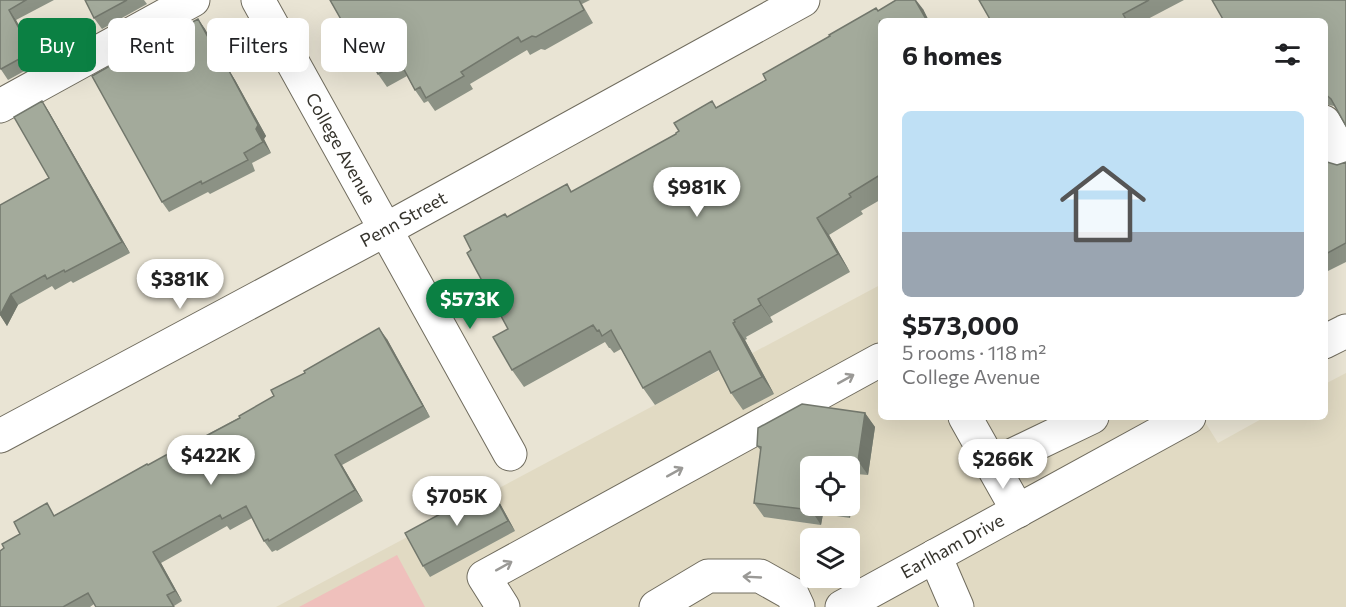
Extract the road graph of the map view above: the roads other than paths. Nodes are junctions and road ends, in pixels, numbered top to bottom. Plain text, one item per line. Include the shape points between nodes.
1 (193, 0) edge
2 (258, 0) edge
3 (803, 0) edge
4 (0, 106) edge
5 (1328, 129) edge
6 (1346, 160) edge
7 (385, 230) junction
8 (1346, 331) edge
9 (1328, 340) edge
10 (878, 361) edge
11 (967, 420) edge
12 (1086, 420) edge
13 (1184, 420) edge
14 (0, 436) edge
15 (510, 454) dead end
16 (992, 465) junction
17 (1018, 511) junction
18 (935, 556) junction
19 (503, 607) edge
20 (656, 607) edge
21 (798, 607) edge
22 (842, 607) edge
23 (957, 607) edge

1 - 4 street
2 - 7 street, College Avenue
3 - 7 street, Penn Street
5 - 6 street
7 - 14 street, Penn Street
7 - 15 street, College Avenue
8 - 9 street
19 -> 10 street via 484,577
11 - 16 street
12 - 16 street
13 - 17 street, Earlham Drive
16 - 17 street
17 - 18 street, Earlham Drive
18 - 22 street, Earlham Drive
18 - 23 street
21 -> 20 street via 792,594 760,576 708,576

